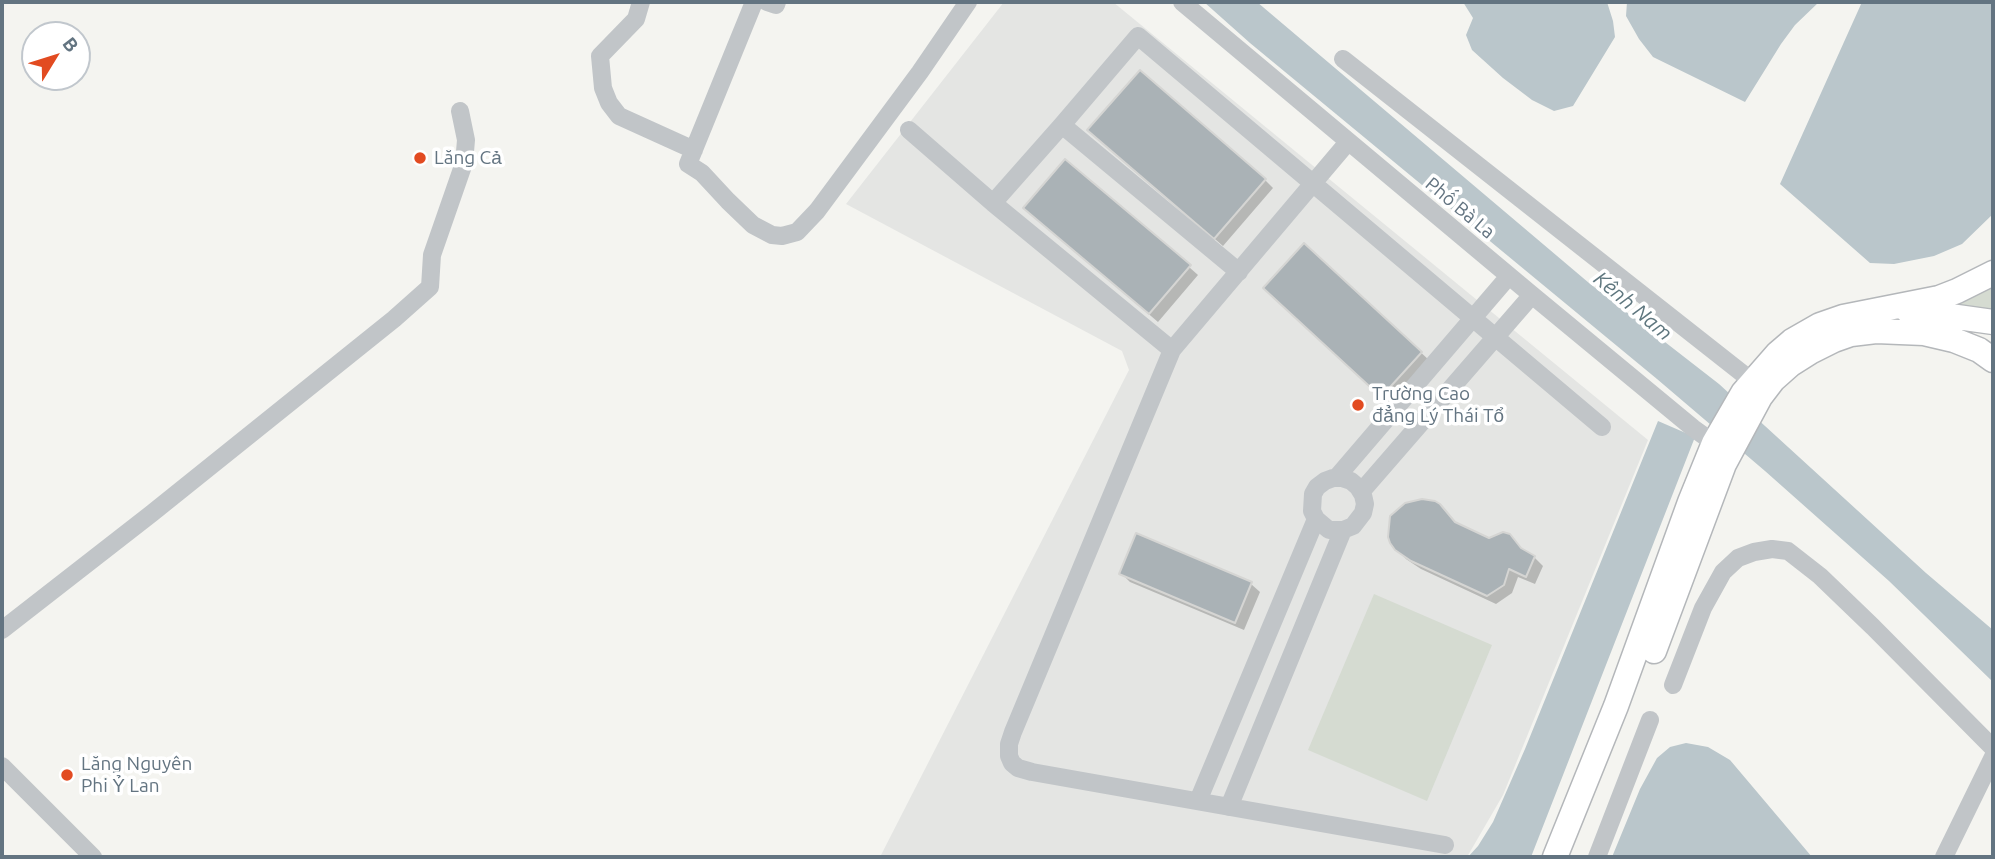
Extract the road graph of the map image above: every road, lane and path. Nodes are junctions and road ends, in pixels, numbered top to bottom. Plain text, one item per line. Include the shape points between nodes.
1 (641, 2) edge
2 (754, 2) edge
3 (767, 2) edge
4 (777, 2) edge
5 (968, 2) edge
6 (1182, 2) edge
7 (1343, 59) dead end
8 (460, 111) dead end
9 (1062, 125) junction
10 (909, 130) dead end
11 (1348, 142) junction
12 (694, 150) junction
13 (1314, 184) junction
14 (993, 203) junction
15 (1239, 272) junction
16 (1993, 274) edge
17 (1509, 276) junction
18 (1532, 295) junction
19 (1891, 308) junction
20 (1474, 318) junction
21 (1993, 322) edge
22 (1495, 337) junction
23 (1172, 351) junction
24 (1993, 360) edge
25 (1756, 389) junction
26 (1602, 427) dead end
27 (1719, 454) junction
28 (1336, 478) junction
29 (1361, 492) junction
30 (1316, 519) junction
31 (1343, 530) junction
32 (2, 630) edge
33 (1673, 685) dead end
34 (1650, 720) dead end
35 (1993, 748) edge
36 (1993, 757) edge
37 (2, 766) edge
38 (1198, 801) junction
39 (1229, 807) junction
40 (1445, 845) dead end
41 (93, 857) edge
42 (1555, 857) edge
43 (1573, 857) edge
44 (1597, 857) edge
45 (1944, 857) edge

1 - 12 street via 636,19 600,56 603,88 619,116
2 - 12 street
3 - 4 street
5 - 12 street via 817,211 797,232 772,235 753,225 688,164
6 - 11 street, Phố Bà La
7 - 25 street
8 - 32 street via 466,140 464,163 432,255 430,287
9 - 13 street via 1138,36
9 - 14 street
9 - 15 street
10 - 14 street
11 - 13 street
11 - 17 street, Phố Bà La
13 - 15 street
13 - 20 street
14 - 23 street
15 - 23 street
16 - 19 highway via 1948,295
17 - 18 street, Phố Bà La
17 - 20 street
18 - 22 street
18 - 27 street, Phố Bà La
19 - 21 highway
19 - 25 highway via 1843,317 1792,341 1773,358
20 - 22 street
20 - 28 street
22 - 26 street
22 - 29 street
23 - 38 street via 1013,732 1009,756 1018,768 1032,772
24 - 25 highway via 1954,340 1924,333 1851,334 1810,352
25 - 27 highway via 1734,406
27 - 42 highway via 1690,502
27 - 43 highway via 1672,603
28 - 29 street via 1351,481
28 - 30 street via 1325,481 1313,494
29 - 31 street via 1363,513
30 - 31 street via 1329,530
30 - 38 street
31 - 39 street
33 - 35 street via 1703,608 1723,572 1738,558 1754,552 1788,551 1864,618
34 - 44 street
36 - 45 street
37 - 41 street
38 - 39 street
39 - 40 street

